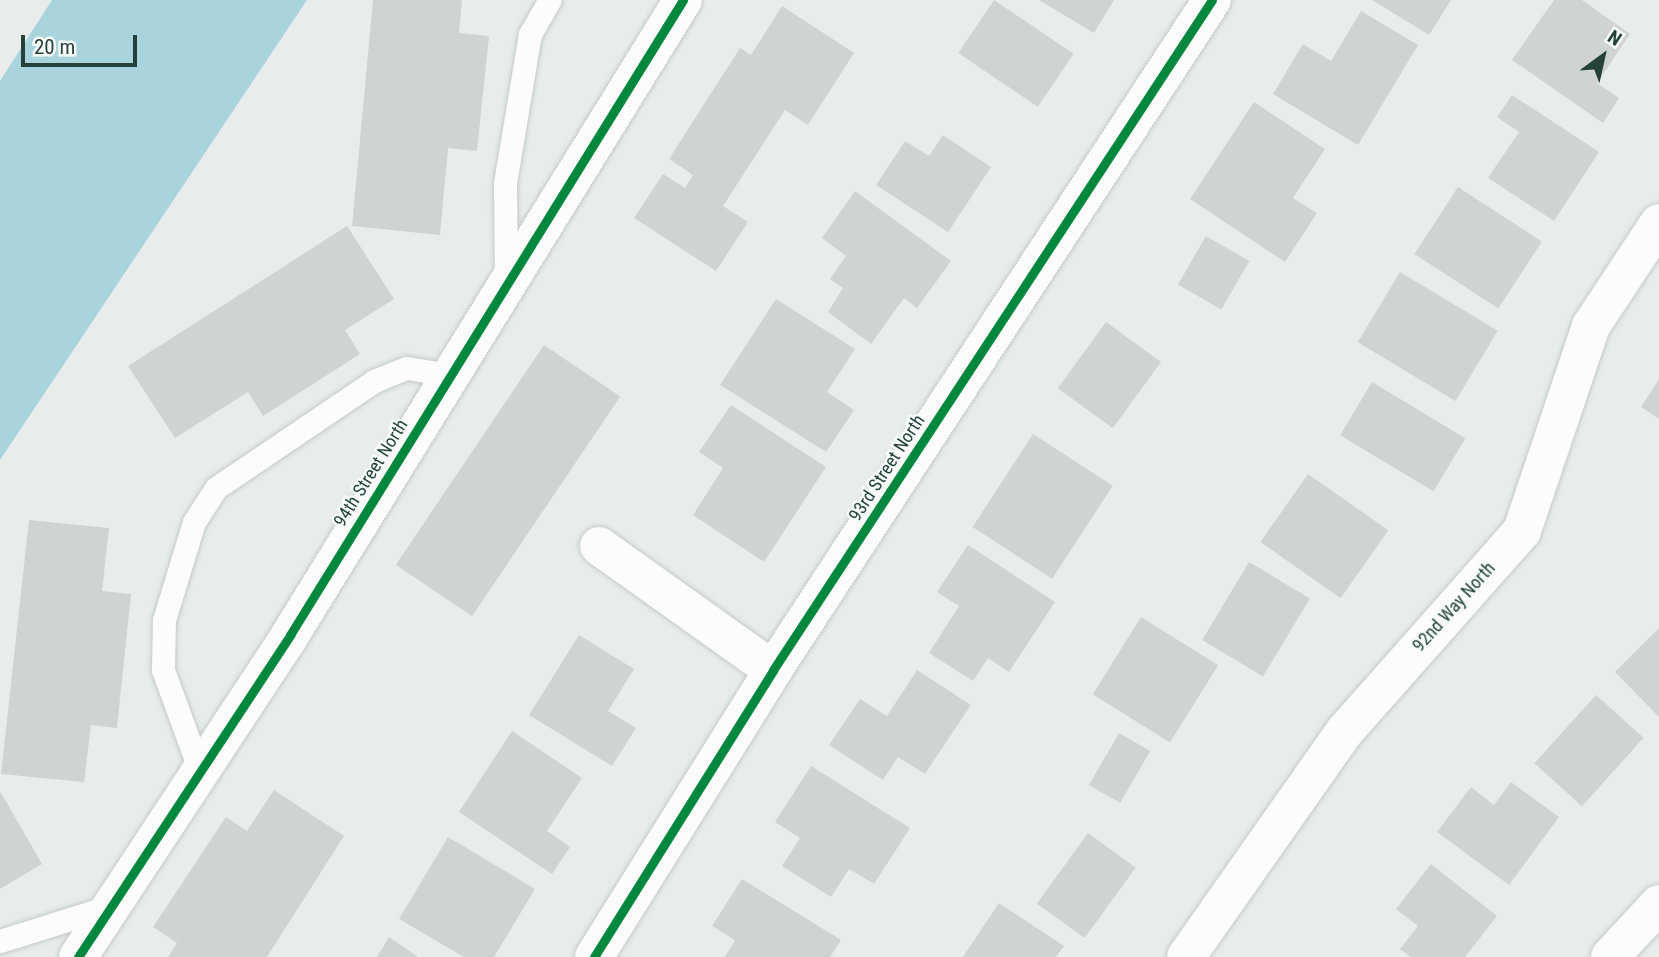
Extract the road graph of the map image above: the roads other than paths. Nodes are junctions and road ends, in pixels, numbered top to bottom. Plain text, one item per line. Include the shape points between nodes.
1 (550, 0) edge
2 (683, 0) edge
3 (1212, 0) edge
4 (1659, 223) edge
5 (506, 284) junction
6 (450, 375) junction
7 (599, 546) dead end
8 (773, 670) junction
9 (200, 771) junction
10 (1659, 904) edge
11 (112, 906) junction
12 (0, 940) edge
13 (78, 957) edge
14 (594, 957) edge
15 (1186, 957) edge
16 (1610, 957) edge

1 - 5 lane via 530,34 506,183
2 - 5 street, 94th Street North
3 - 8 street, 93rd Street North
4 - 15 street, 92nd Way North via 1591,326 1522,531 1345,731
5 - 6 street, 94th Street North
6 - 9 street, 94th Street North
6 - 9 lane via 407,368 374,381 216,488 194,522 164,620 163,670
7 - 8 street
8 - 14 street, 93rd Street North
9 - 11 street, 94th Street North
10 - 16 street
11 - 12 lane
11 - 13 street, 94th Street North

